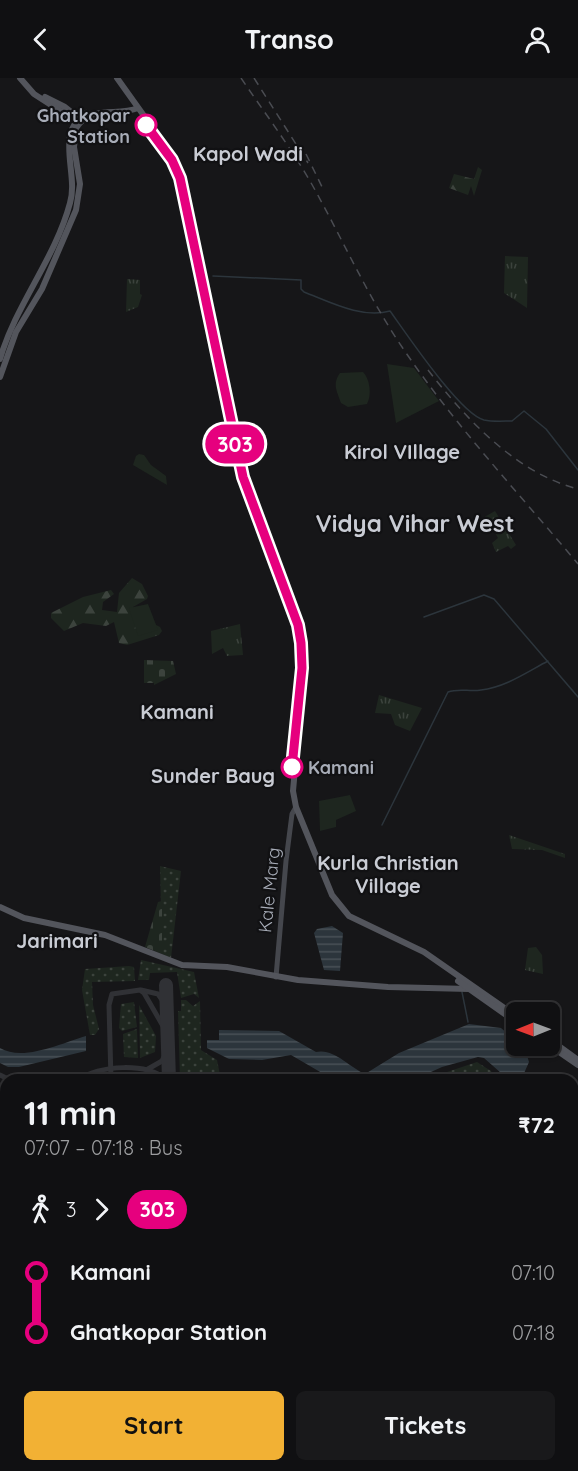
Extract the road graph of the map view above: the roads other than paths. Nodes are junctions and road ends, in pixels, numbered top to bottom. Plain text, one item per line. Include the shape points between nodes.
1 (20, 78) edge
2 (25, 78) edge
3 (116, 78) edge
4 (136, 108) junction
5 (79, 121) junction
6 (67, 222) junction
7 (36, 282) junction
8 (44, 286) junction
9 (0, 358) edge
10 (0, 375) edge
11 (295, 807) junction
12 (0, 906) edge
13 (276, 977) junction
14 (471, 987) junction
15 (506, 1010) edge
16 (506, 1014) edge
17 (560, 1048) edge
18 (560, 1052) edge
19 (578, 1063) edge

1 - 5 main road via 34,94
2 - 5 main road via 39,93
3 - 4 main road
4 - 5 main road via 98,111
4 - 11 main road via 172,160 185,200 241,462 298,623 304,668 292,779
5 - 6 main road via 70,132 73,183
5 - 6 main road via 74,131 78,201
6 - 7 main road
6 - 8 main road
7 - 8 main road
7 - 9 main road via 10,329
8 - 10 main road via 16,332
11 - 13 main road, Kale Marg via 284,878
11 - 14 main road via 339,911 424,956
12 - 13 main road via 26,917 105,935 182,965 227,967
13 - 14 main road via 388,987
14 - 15 main road
14 - 16 main road
17 - 19 main road
18 - 19 main road

